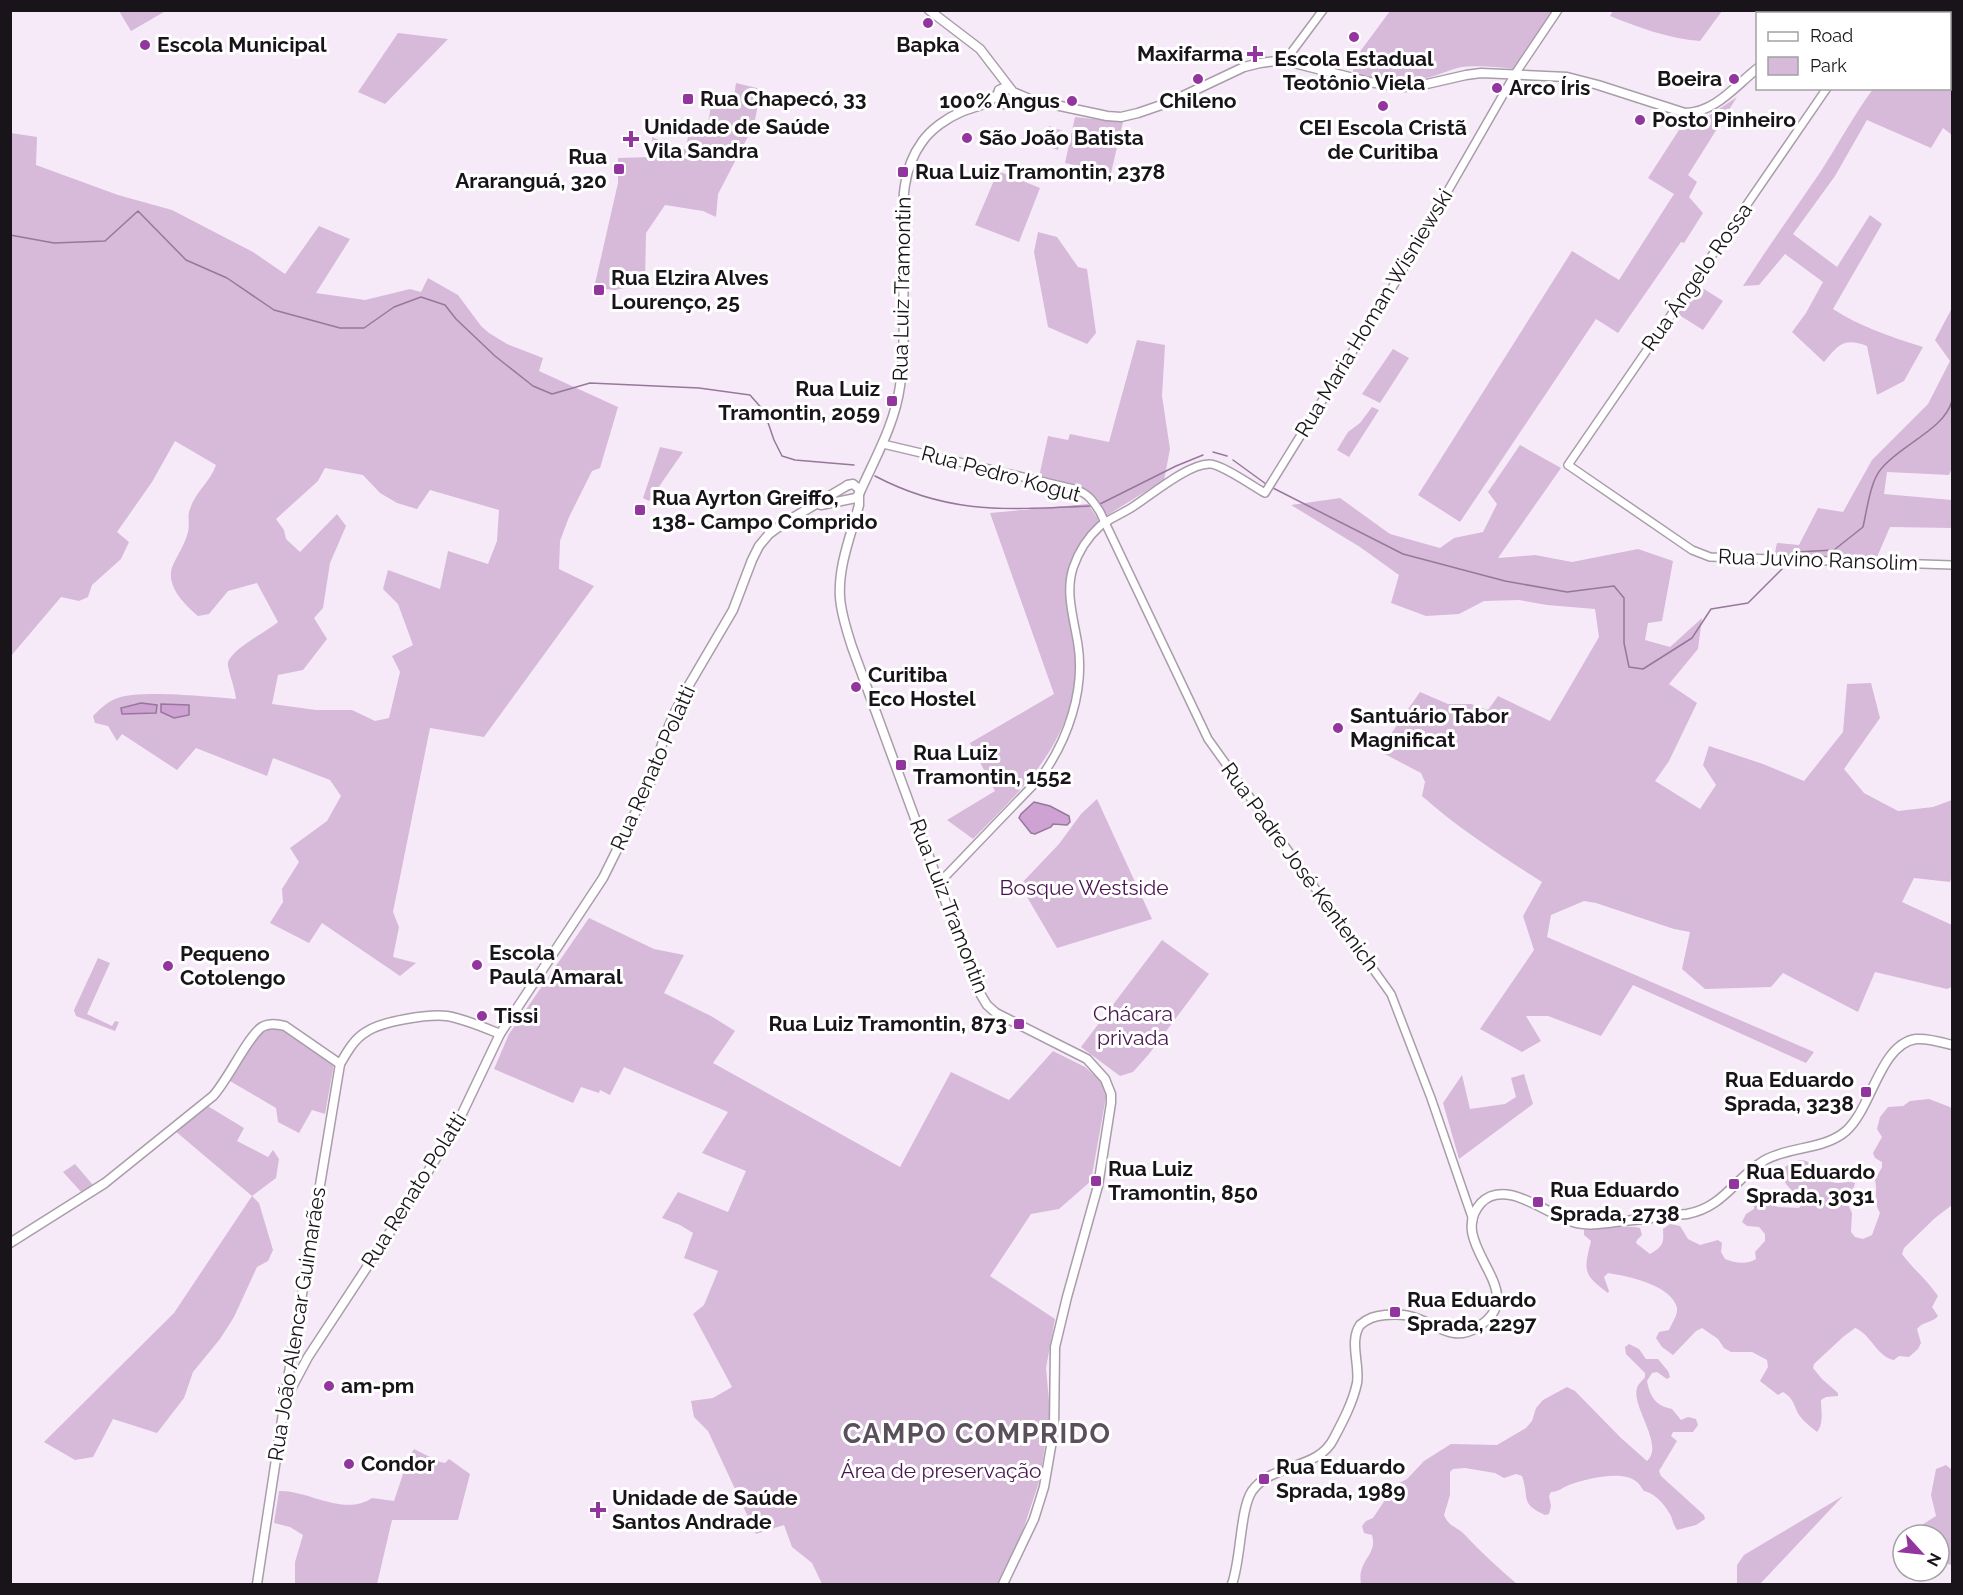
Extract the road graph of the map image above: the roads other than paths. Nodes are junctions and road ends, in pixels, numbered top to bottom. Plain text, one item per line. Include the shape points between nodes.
1 (929, 10) edge
2 (1323, 10) edge
3 (1558, 10) edge
4 (961, 35) junction
5 (1285, 61) junction
6 (1756, 70) edge
7 (1515, 74) junction
8 (1826, 90) edge
9 (1012, 91) junction
10 (998, 93) junction
11 (1007, 104) junction
12 (1086, 112) junction
13 (948, 120) junction
14 (883, 444) junction
15 (1568, 465) joint
16 (870, 469) junction
17 (849, 484) junction
18 (855, 497) junction
19 (814, 506) junction
20 (1105, 522) junction
21 (1953, 565) edge
22 (940, 882) junction
23 (500, 1034) junction
24 (1953, 1045) edge
25 (340, 1064) junction
26 (1473, 1220) junction
27 (10, 1243) edge
28 (294, 1346) junction
29 (308, 1358) junction
30 (283, 1416) junction
31 (257, 1584) edge
32 (1003, 1584) edge
33 (1232, 1584) edge

1 - 4 main road
2 - 5 street
3 - 7 street, Rua Maria Homan Wisniewski
4 - 9 main road via 985,53
4 - 10 main road via 996,76
5 - 7 main road via 1402,87 1473,74
5 - 12 main road via 1244,67 1170,102 1131,115 1114,117
6 - 7 main road via 1713,105 1692,113 1678,112 1578,79
7 - 20 street, Rua Maria Homan Wisniewski via 1383,302 1265,493 1209,464 1186,472
8 - 15 street, Rua Ângelo Rossa
9 - 10 main road via 1003,88
9 - 11 main road via 1013,99
9 - 12 main road via 1028,99
10 - 11 main road via 1000,102
10 - 13 main road, Rua Luiz Tramontin via 987,104
11 - 12 main road
11 - 13 main road, Rua Luiz Tramontin
13 - 14 main road, Rua Luiz Tramontin via 923,140 906,176 901,375 896,407
14 - 16 main road, Rua Luiz Tramontin
14 - 20 street, Rua Pedro Kogut via 1080,490 1091,498
15 - 21 street, Rua Juvino Ransolim via 1710,558
16 - 17 main road, Rua Luiz Tramontin
16 - 18 main road, Rua Luiz Tramontin
17 - 18 main road via 857,486
17 - 18 main road via 844,494
17 - 19 main road, Rua Renato Polatti
18 - 19 main road, Rua Renato Polatti
18 - 22 main road, Rua Luiz Tramontin via 856,516 840,577 843,615
19 - 23 main road, Rua Renato Polatti via 776,528 755,553 733,610 679,704 648,787 603,878
20 - 22 street via 1081,550 1071,577 1080,676 1061,744 1041,777
20 - 26 street, Rua Padre José Kentenich via 1208,740 1391,994
22 - 32 main road, Rua Luiz Tramontin via 967,963 987,1005 1086,1059 1100,1072 1111,1095 1098,1186 1055,1347 1054,1429 1044,1487 1034,1519
23 - 25 main road via 447,1016 414,1018 365,1032
23 - 29 main road, Rua Renato Polatti via 455,1127
24 - 26 main road via 1922,1039 1902,1044 1847,1130 1828,1140 1770,1157 1750,1170 1719,1201 1700,1211 1584,1224 1523,1199 1502,1195 1485,1199
25 - 27 main road via 285,1026 271,1024 261,1028 213,1096 99,1187
25 - 28 main road, Rua João Alencar Guimarães
26 - 33 main road via 1476,1247 1497,1289 1493,1310 1480,1325 1461,1334 1400,1315 1374,1317 1360,1325 1356,1338 1357,1383 1333,1441 1318,1457 1266,1479 1252,1492
28 - 29 main road
28 - 30 main road, Rua João Alencar Guimarães
29 - 30 main road, Rua Renato Polatti via 291,1389
30 - 31 main road, Rua João Alencar Guimarães

